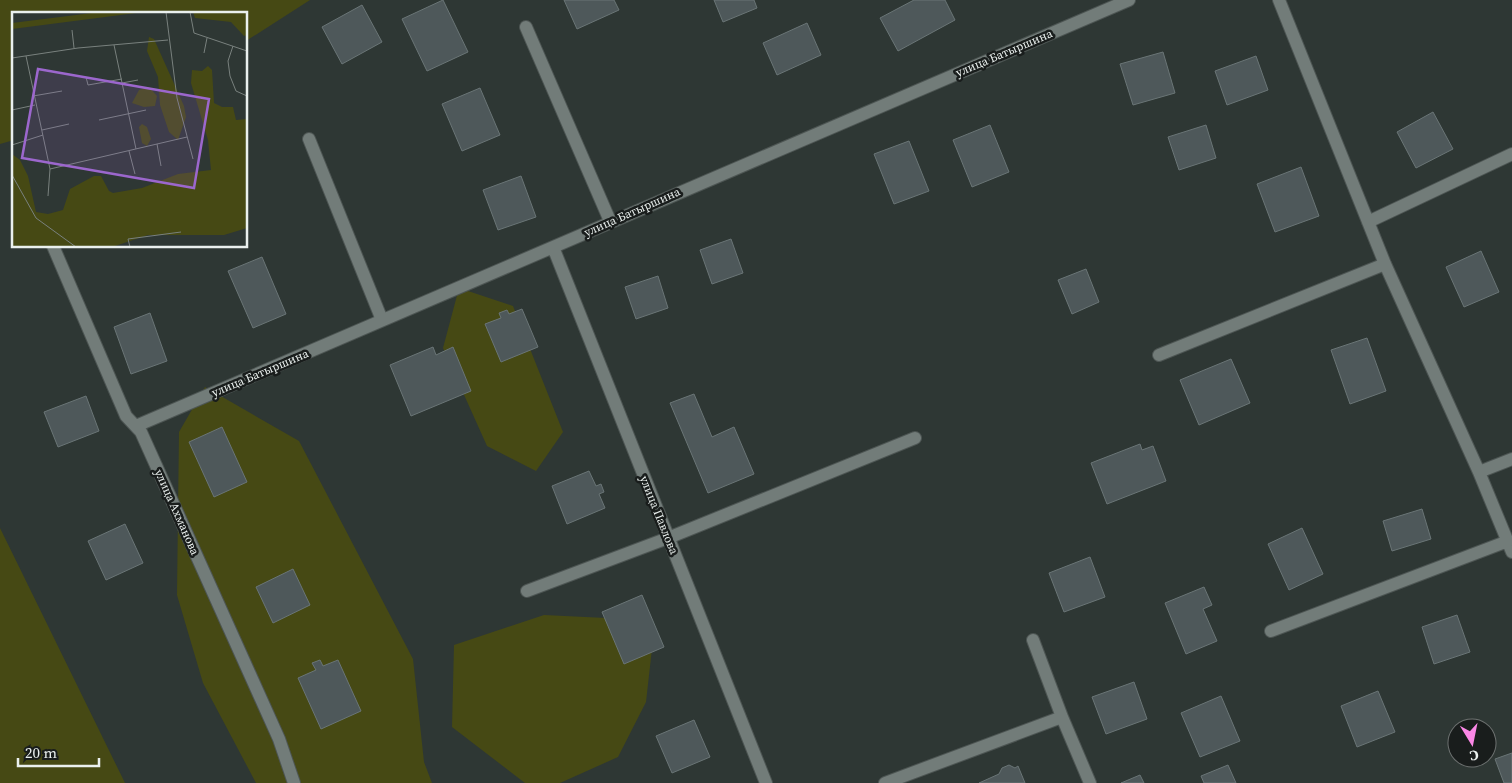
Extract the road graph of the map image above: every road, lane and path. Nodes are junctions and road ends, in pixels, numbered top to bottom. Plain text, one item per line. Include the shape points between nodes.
1 (1129, 0) edge
2 (1279, 0) edge
3 (526, 27) dead end
4 (310, 139) dead end
5 (1512, 154) edge
6 (610, 221) junction
7 (1368, 222) junction
8 (553, 247) junction
9 (54, 248) edge
10 (1386, 264) junction
11 (382, 320) junction
12 (1159, 355) dead end
13 (136, 426) junction
14 (915, 438) dead end
15 (1512, 459) edge
16 (1479, 472) junction
17 (668, 538) junction
18 (1510, 546) edge
19 (527, 591) dead end
20 (1270, 631) dead end
21 (1034, 640) dead end
22 (1062, 717) junction
23 (294, 783) edge
24 (766, 783) edge
25 (885, 783) edge
26 (1090, 783) edge

1 - 6 street, улица Батыршина
2 - 7 street
3 - 6 street
4 - 11 street
5 - 7 street
6 - 8 street, улица Батыршина
7 - 10 street
8 - 11 street, улица Батыршина
8 - 17 street, улица Павлова
9 - 13 street, улица Ахманова via 126,416
10 - 12 street
10 - 16 street
11 - 13 street, улица Батыршина
13 - 23 street, улица Ахманова via 279,739
14 - 17 street
15 - 16 street
16 - 18 street
17 - 19 street
17 - 24 street, улица Павлова
18 - 20 street
21 - 22 street
22 - 25 street
22 - 26 street

